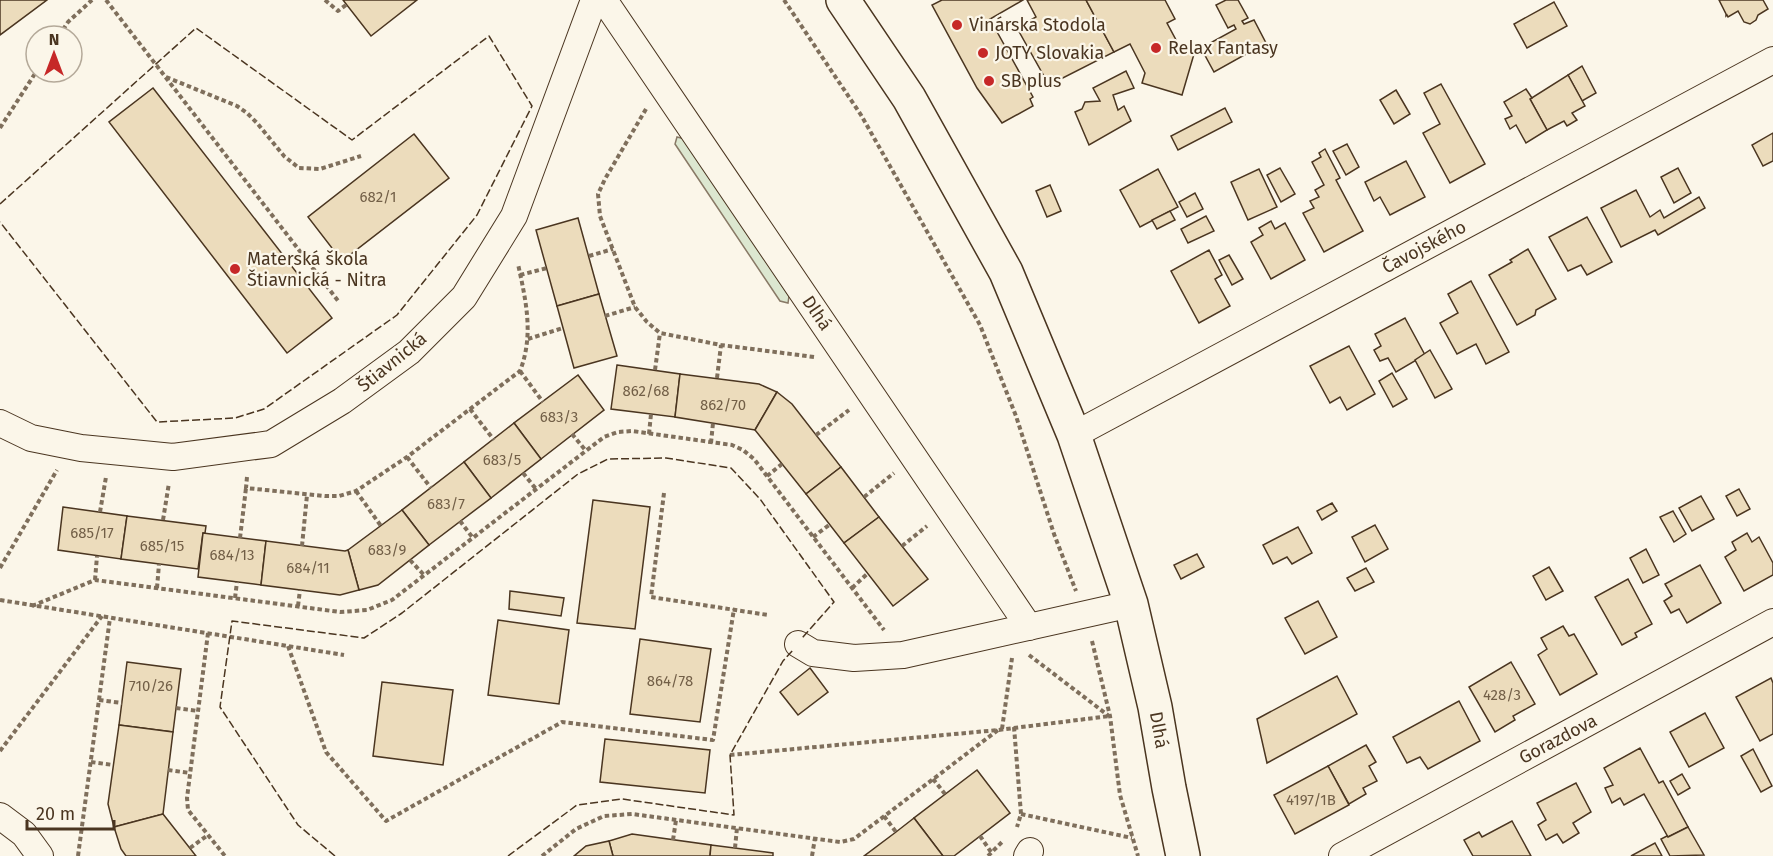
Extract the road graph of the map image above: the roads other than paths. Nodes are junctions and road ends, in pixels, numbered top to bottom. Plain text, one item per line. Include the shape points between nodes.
1 (594, 0) edge
2 (604, 0) edge
3 (843, 0) edge
4 (1773, 60) edge
5 (0, 423) edge
6 (1074, 435) junction
7 (1131, 604) junction
8 (1773, 622) edge
9 (1017, 634) junction
10 (798, 644) dead end
11 (0, 816) edge
12 (40, 856) edge
13 (1183, 856) edge
14 (1342, 856) edge

1 - 5 street, Štiavnická via 514,216 464,297 409,352 342,401 271,444 173,457 81,448 31,438
2 - 9 street, Dlhá
3 - 6 street, Dlhá via 909,98 1006,272
4 - 6 street, Čavojského
6 - 7 street, Dlhá
7 - 9 street
7 - 13 street, Dlhá
8 - 14 street, Gorazdova
9 - 10 street via 903,655 854,658 813,653
11 - 12 street via 24,834

